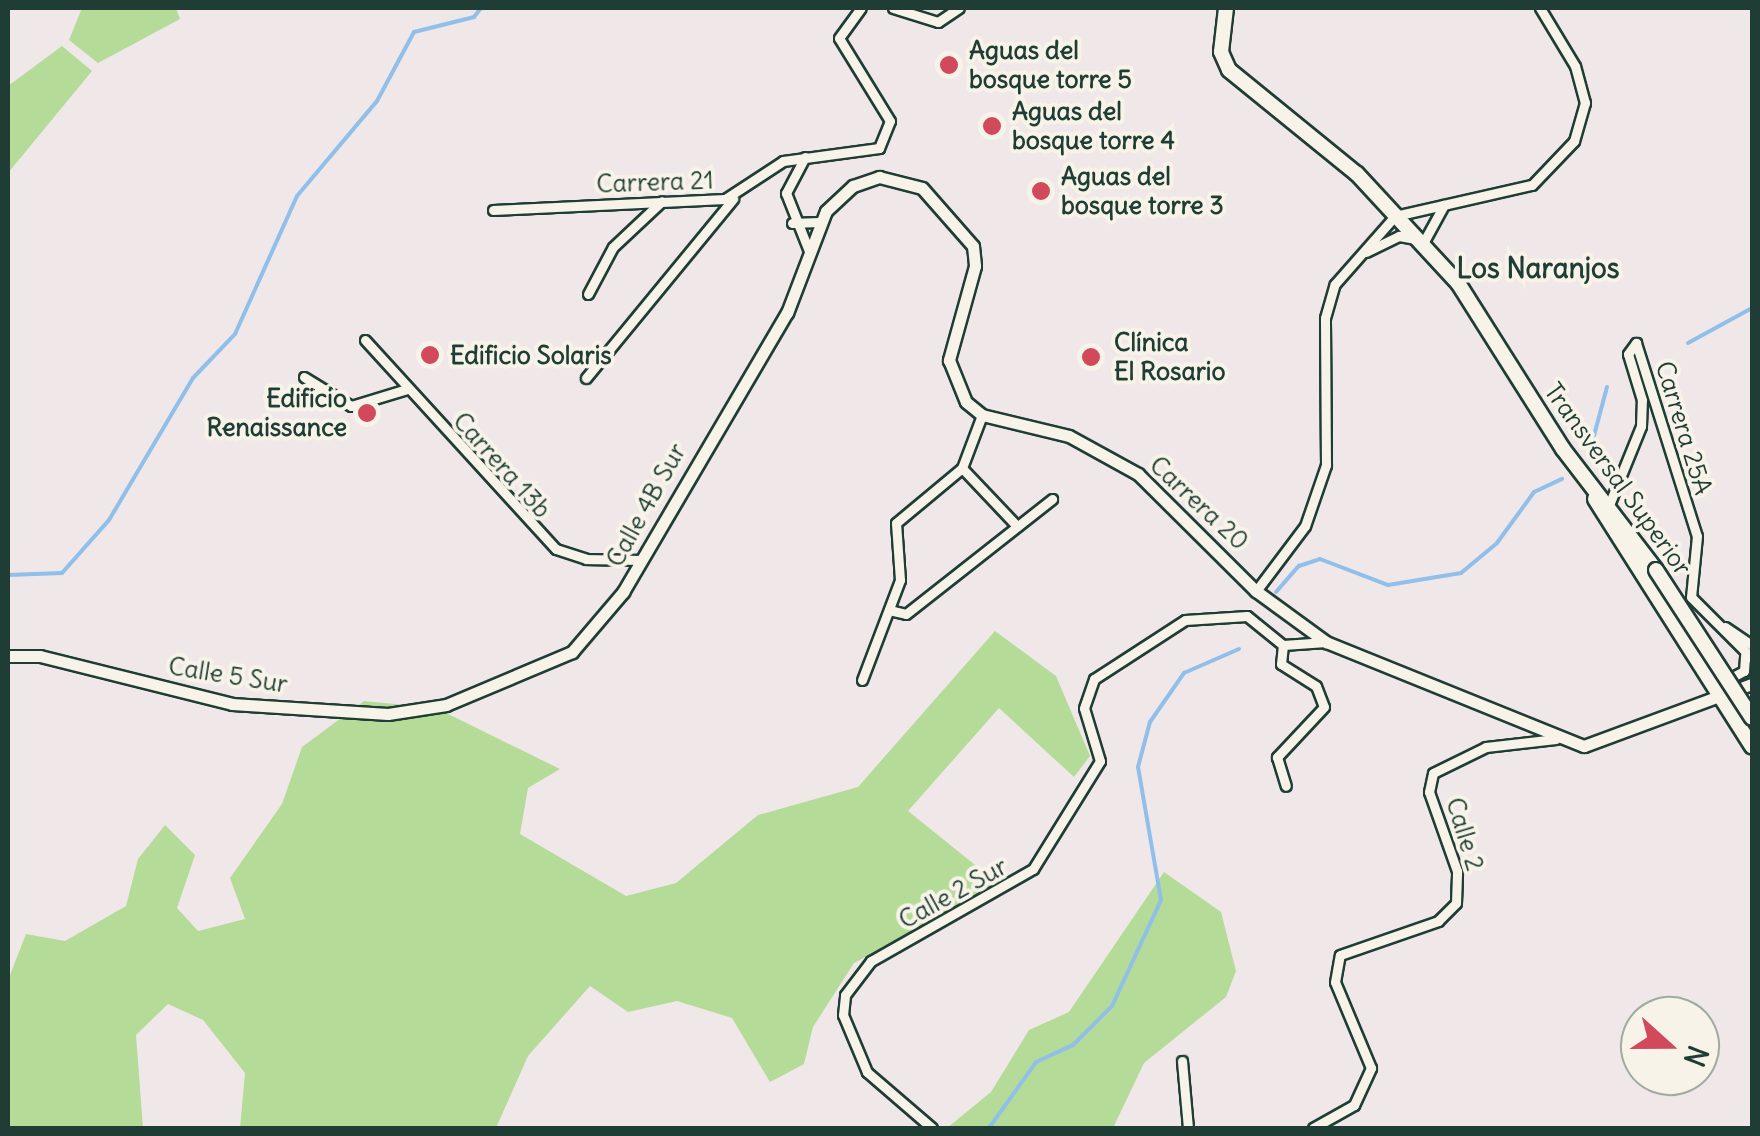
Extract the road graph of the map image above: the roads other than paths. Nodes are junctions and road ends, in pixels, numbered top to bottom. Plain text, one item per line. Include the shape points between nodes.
1 (861, 8) edge
2 (893, 8) edge
3 (959, 8) edge
4 (1226, 8) edge
5 (1540, 8) edge
6 (805, 157) junction
7 (736, 196) junction
8 (662, 200) junction
9 (1444, 205) junction
10 (493, 210) dead end
11 (1395, 216) junction
12 (792, 222) junction
13 (818, 222) junction
14 (1420, 242) junction
15 (809, 251) junction
16 (1356, 260) junction
17 (588, 294) dead end
18 (365, 340) dead end
19 (304, 377) dead end
20 (586, 378) dead end
21 (408, 389) junction
22 (982, 415) junction
23 (1565, 452) junction
24 (962, 468) junction
25 (1052, 499) dead end
26 (1609, 505) junction
27 (1017, 526) junction
28 (639, 560) junction
29 (1256, 591) junction
30 (889, 610) junction
31 (1718, 625) junction
32 (1326, 642) junction
33 (1737, 642) junction
34 (1283, 645) junction
35 (1752, 645) edge
36 (8, 656) edge
37 (1752, 658) edge
38 (862, 680) dead end
39 (1712, 681) junction
40 (1752, 684) edge
41 (1721, 695) junction
42 (446, 704) joint
43 (1752, 718) edge
44 (1556, 739) junction
45 (1752, 746) edge
46 (1286, 786) dead end
47 (1182, 1061) dead end
48 (932, 1128) edge
49 (1188, 1128) edge
50 (1313, 1128) edge

1 - 6 street via 840,38 886,112 890,136 871,151
2 - 3 street via 938,22
4 - 11 main road, Transversal Superior via 1221,52 1229,70 1357,174
5 - 9 street via 1575,66 1585,103 1574,141 1532,185
6 - 7 street, Carrera 21 via 783,160
6 - 12 street via 786,193
7 - 8 street, Carrera 21
7 - 20 street
8 - 10 street, Carrera 21
8 - 17 street via 613,247
9 - 11 street
9 - 14 street
11 - 14 main road, Transversal Superior
11 - 16 street
12 - 13 street
12 - 15 street
13 - 15 street, Calle 4B Sur
13 - 22 street via 853,186 892,178 922,188 964,228 975,266 950,375
14 - 16 street via 1398,236
14 - 23 main road, Transversal Superior via 1458,283
15 - 28 street, Calle 4B Sur via 787,313
16 - 29 street via 1335,284 1325,318 1331,430 1318,494 1305,526
18 - 21 street, Carrera 13b
19 - 21 street via 351,406
21 - 28 street, Carrera 13b via 556,549
22 - 24 street
22 - 29 street, Carrera 20 via 1069,436 1138,474
23 - 26 main road, Transversal Superior
23 - 39 main road
24 - 27 street
24 - 30 street via 896,523 900,580
25 - 27 street
26 - 31 street, Carrera 25A via 1641,426 1642,400 1628,354 1636,343 1697,536 1688,588
26 - 43 main road, Transversal Superior, bridge
27 - 30 street via 906,614
28 - 42 street, Calle 4B Sur via 606,617 572,652
29 - 32 street, Carrera 20
30 - 38 street
31 - 33 street, Carrera 25A
31 - 35 street, Carrera 25A
32 - 34 street
32 - 44 street, Carrera 20
33 - 37 street, Carrera 25A
33 - 39 street via 1746,667 1734,679
34 - 46 street via 1281,664 1321,692 1324,707 1276,757
34 - 48 street, Calle 2 Sur via 1246,616 1186,620 1115,662 1089,686 1084,708 1100,761 1033,869 871,961 845,995 843,1015 866,1072
36 - 42 street, Calle 5 Sur via 40,656 232,704 388,714
39 - 41 main road
40 - 41 street, Calle 2
41 - 44 street, Calle 2 via 1600,742
41 - 45 main road
44 - 50 street, Calle 2 via 1486,747 1433,773 1429,792 1457,872 1456,903 1438,922 1340,955 1335,982 1370,1068 1354,1105
47 - 49 street

